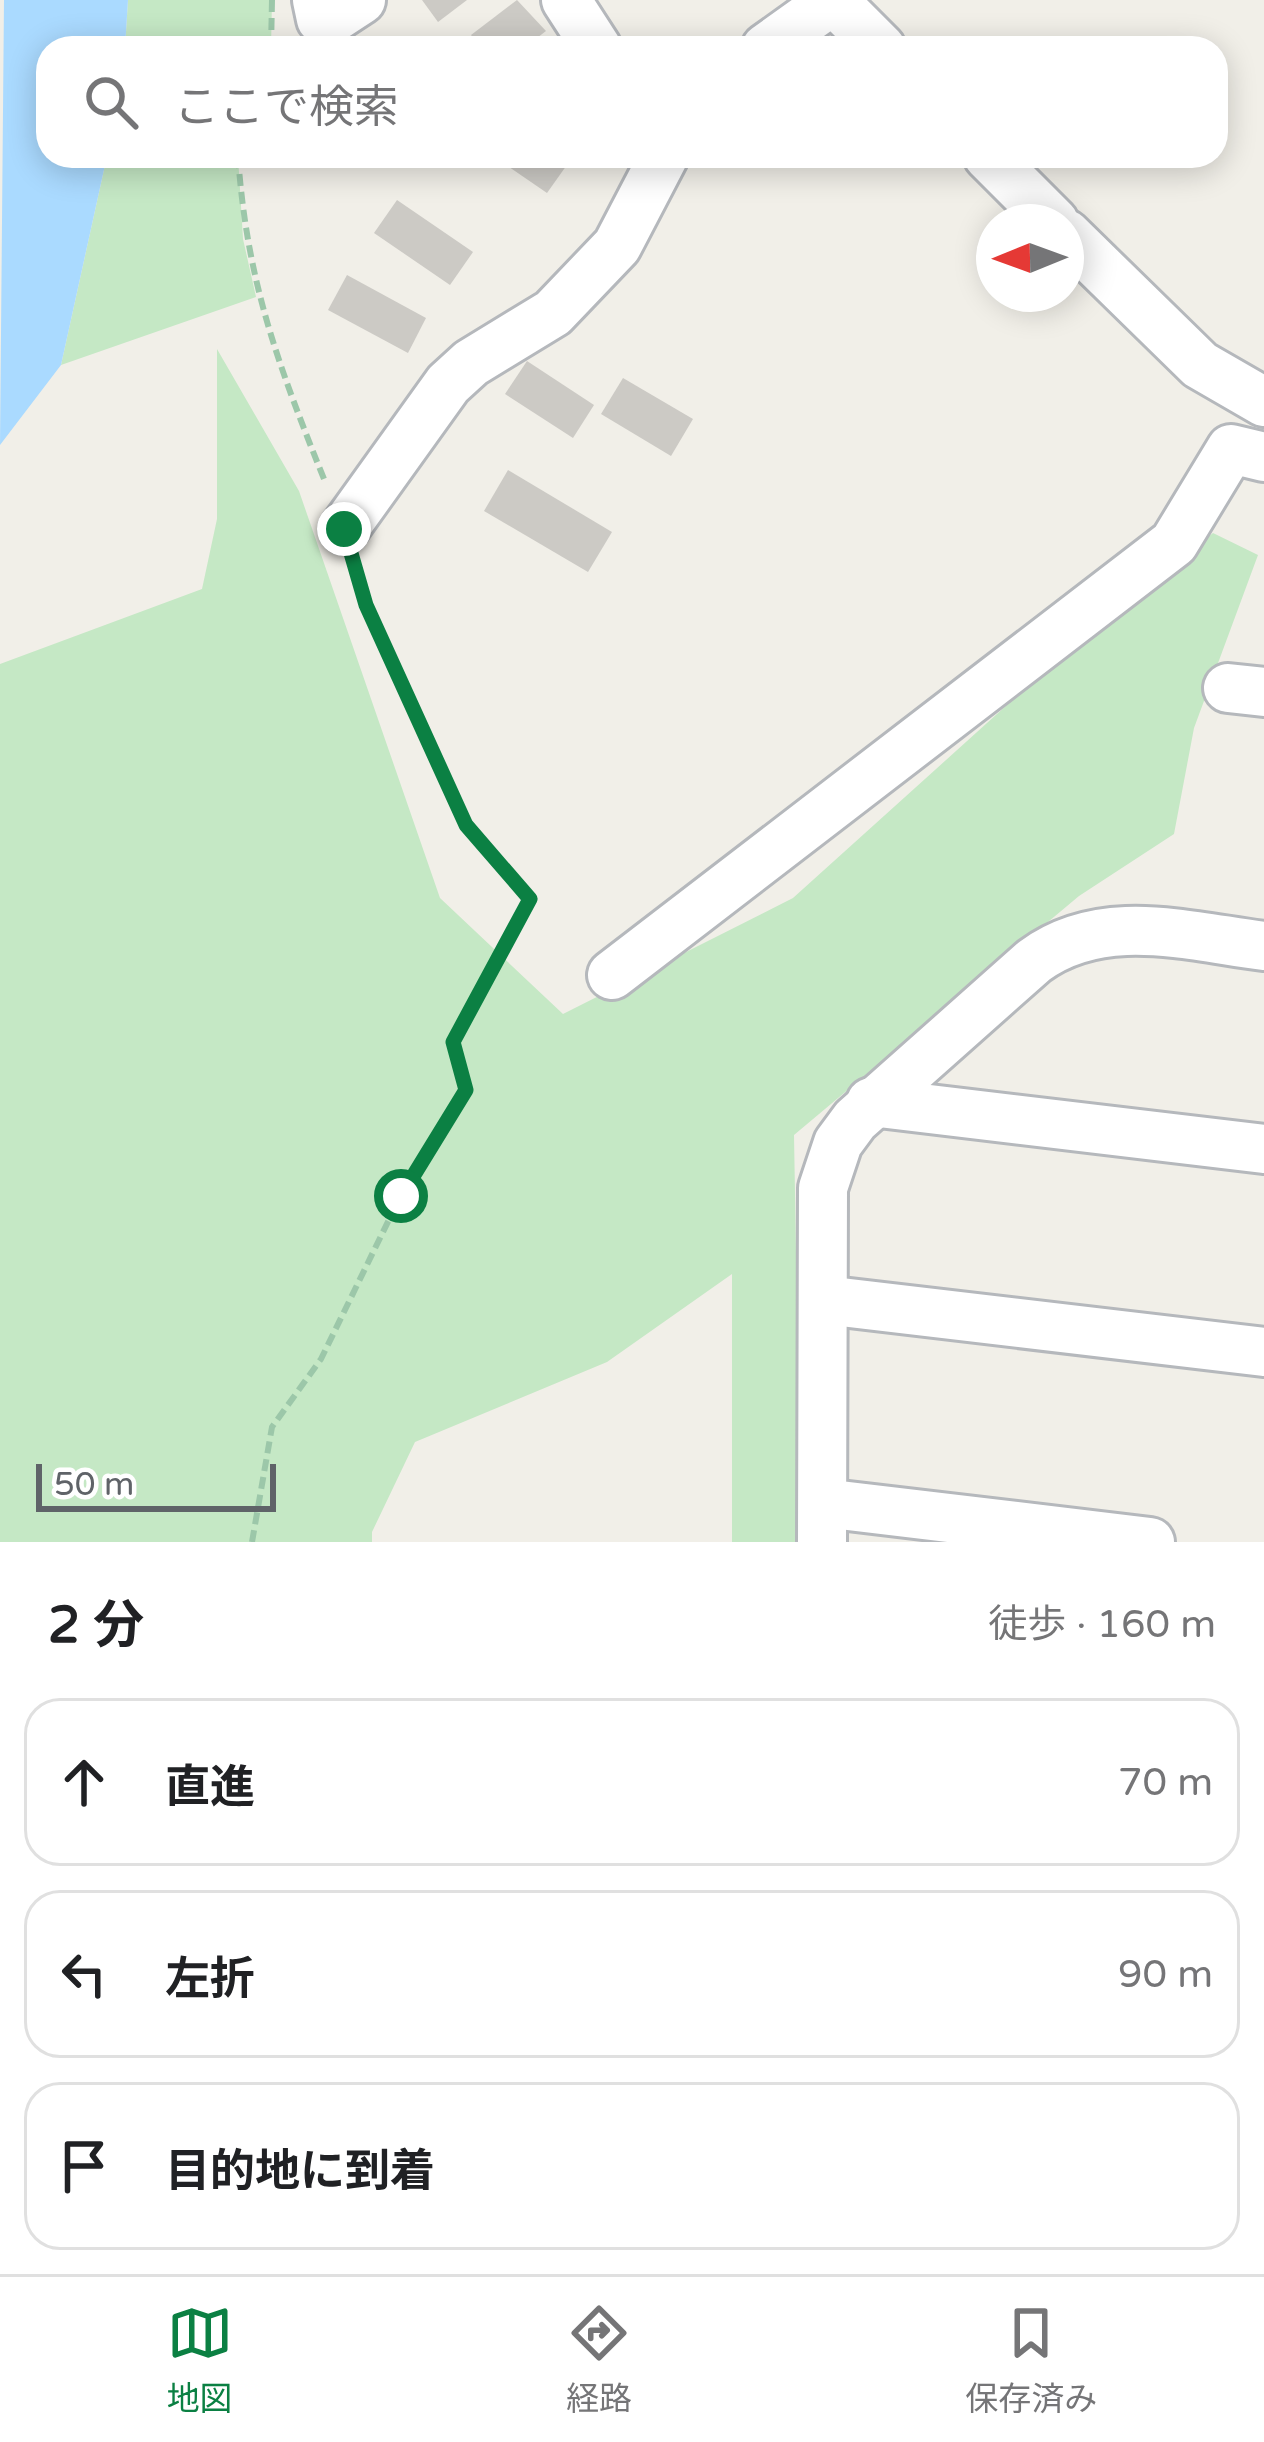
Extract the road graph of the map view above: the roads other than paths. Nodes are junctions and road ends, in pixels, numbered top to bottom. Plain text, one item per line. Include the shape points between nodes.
1 (317, 0) edge
2 (361, 0) edge
3 (566, 0) edge
4 (825, 2) edge
5 (589, 36) edge
6 (781, 36) edge
7 (866, 36) edge
8 (658, 168) edge
9 (1000, 168) edge
10 (1036, 204) edge
11 (1084, 252) edge
12 (1264, 403) edge
13 (1264, 457) edge
14 (344, 529) road end
15 (1264, 946) edge
16 (612, 976) dead end
17 (871, 1102) junction
18 (1264, 1149) edge
19 (824, 1300) junction
20 (1264, 1352) edge
21 (822, 1522) edge
22 (1150, 1542) edge

1 - 2 street via 321,20
3 - 5 street
4 - 6 street
4 - 7 street
8 - 14 street via 617,246 553,313 448,384
9 - 10 street
11 - 12 street via 1200,365
13 - 16 street via 1231,449 1174,543
15 - 17 street via 1128,930 1067,940
17 - 18 street
17 - 19 street via 838,1143 823,1188
19 - 20 street
19 - 21 street
21 - 22 street

